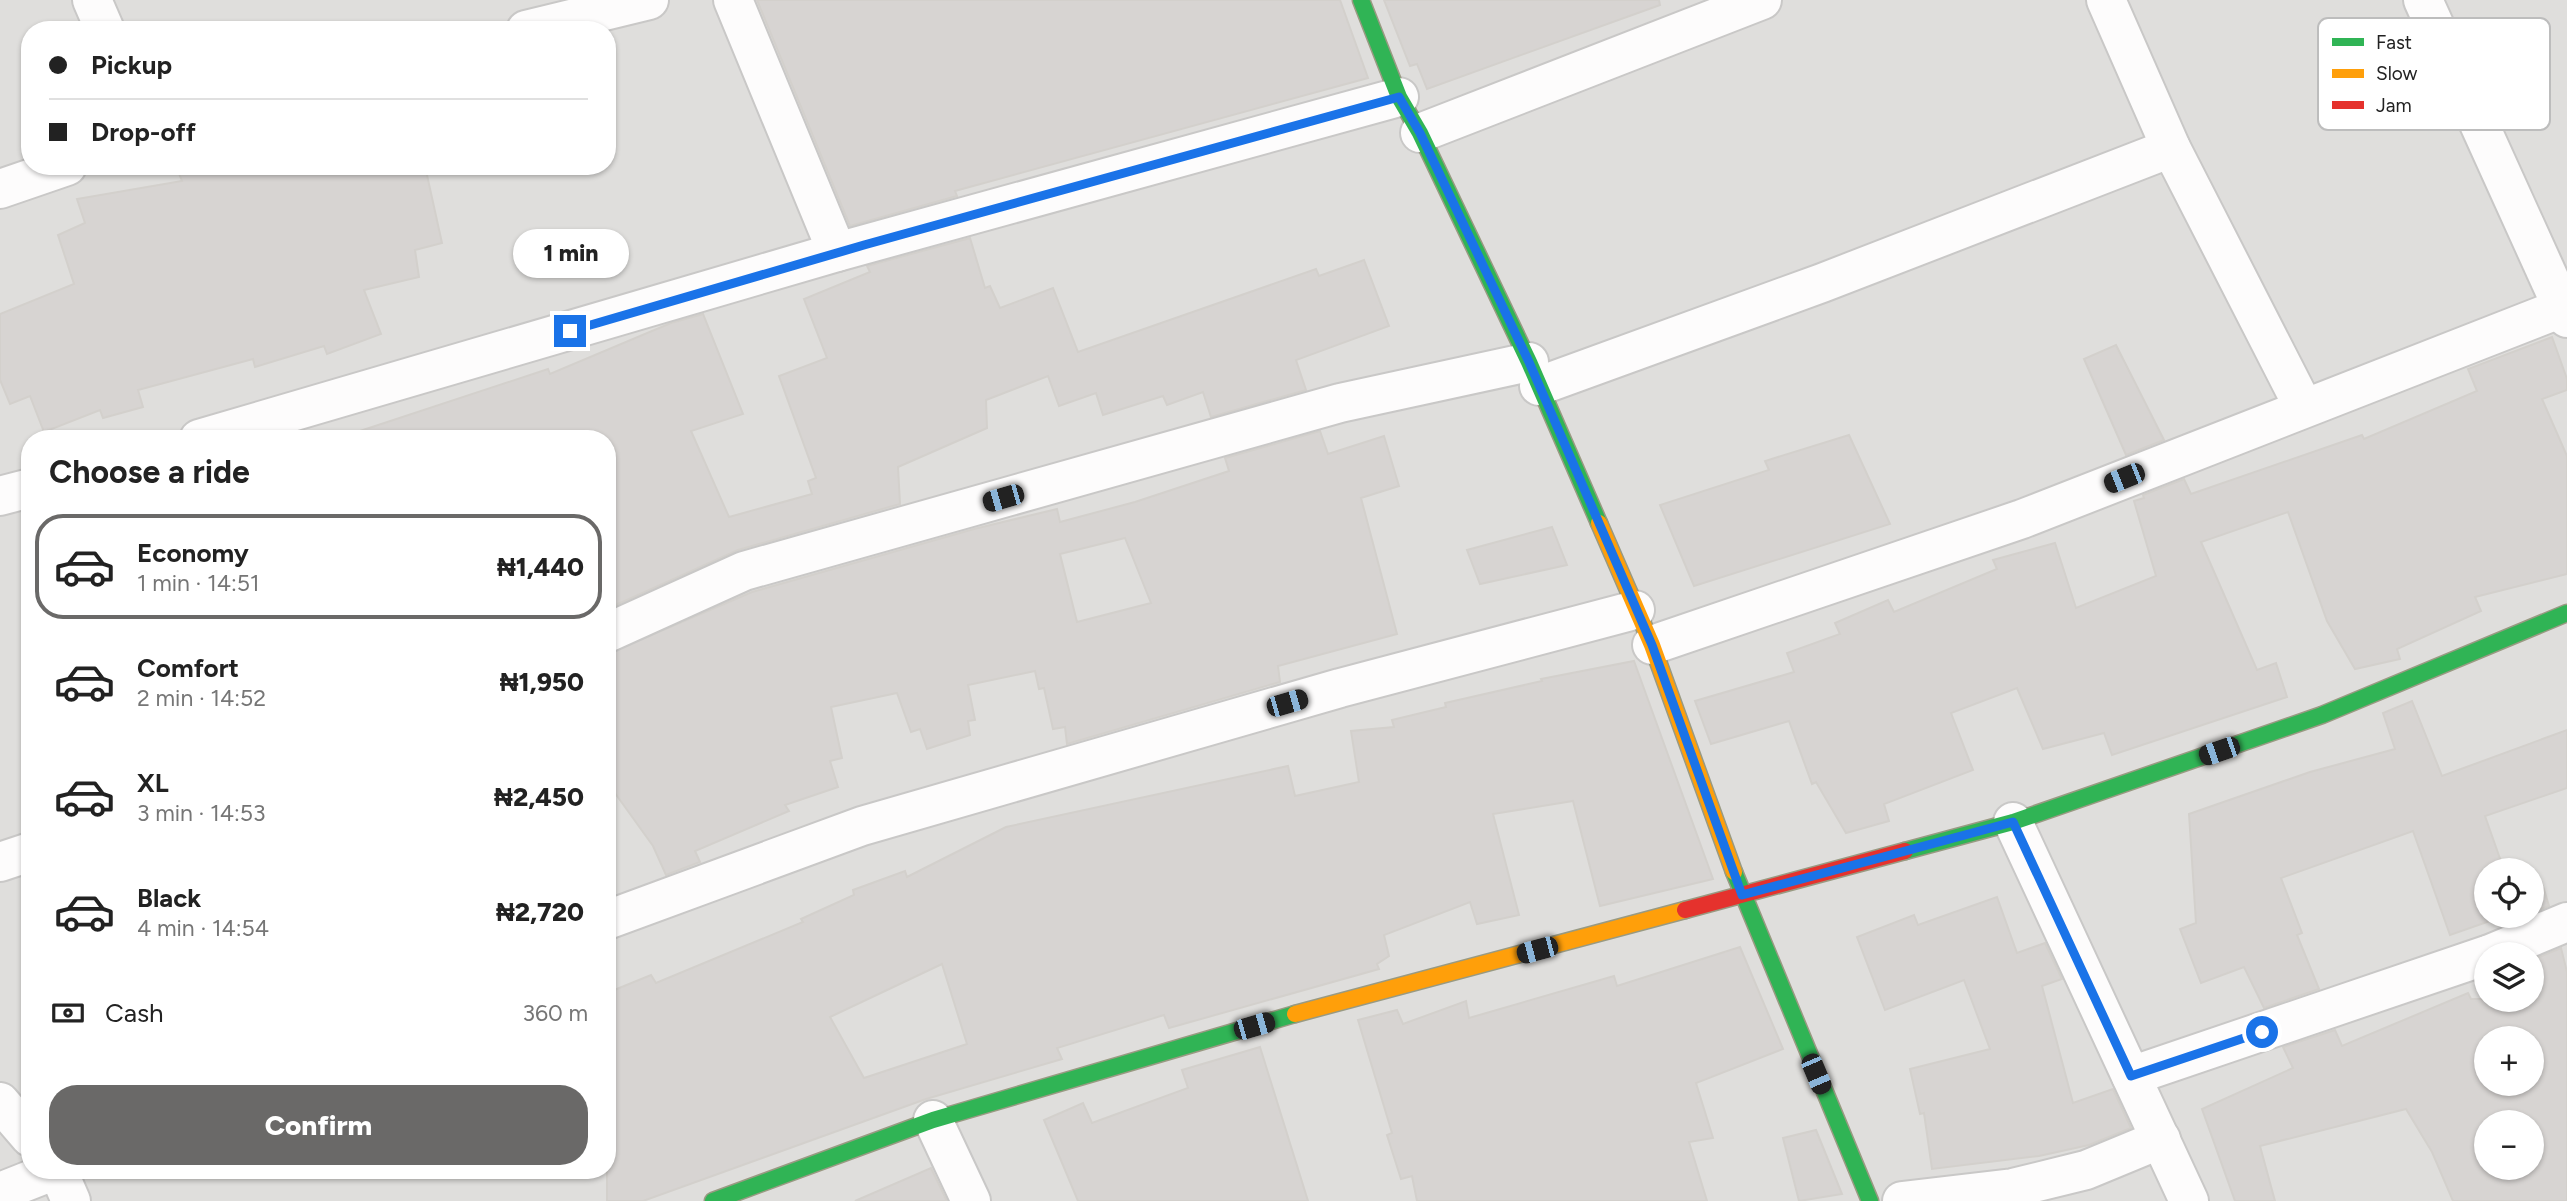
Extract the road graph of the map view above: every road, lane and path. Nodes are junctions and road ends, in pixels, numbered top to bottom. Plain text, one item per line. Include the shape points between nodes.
1 (92, 0) edge
2 (649, 0) edge
3 (733, 0) edge
4 (1361, 0) edge
5 (1762, 0) edge
6 (2106, 0) edge
7 (2423, 0) edge
8 (2431, 18) edge
9 (101, 21) edge
10 (563, 21) edge
11 (1399, 97) junction
12 (2483, 130) edge
13 (1420, 133) junction
14 (2171, 148) junction
15 (41, 175) edge
16 (0, 189) edge
17 (837, 253) junction
18 (2566, 310) edge
19 (1534, 374) junction
20 (2303, 407) junction
21 (230, 430) edge
22 (21, 490) edge
23 (0, 496) edge
24 (1635, 610) junction
25 (2567, 613) edge
26 (616, 629) edge
27 (1652, 645) junction
28 (2013, 822) junction
29 (21, 855) edge
30 (0, 862) edge
31 (1742, 895) junction
32 (616, 917) edge
33 (2567, 922) edge
34 (2518, 942) edge
35 (2474, 959) edge
36 (2131, 1076) junction
37 (0, 1101) edge
38 (933, 1120) junction
39 (21, 1126) edge
40 (2161, 1139) junction
41 (35, 1179) edge
42 (60, 1179) edge
43 (0, 1192) edge
44 (71, 1201) edge
45 (713, 1201) edge
46 (971, 1201) edge
47 (1870, 1201) edge
48 (1902, 1201) edge
49 (2189, 1201) edge

1 - 9 street
2 - 10 street
3 - 17 street
4 - 11 street
5 - 13 street
6 - 14 street
7 - 8 street
11 - 13 street
11 - 17 street
12 - 18 street
13 - 19 street
14 - 19 street via 1822,283
14 - 20 street
15 - 16 street
17 - 21 street
18 - 20 street
19 - 24 street
19 - 26 street via 1340,403 744,571
20 - 27 street via 2022,519
22 - 23 street
24 - 27 street
24 - 32 street via 1340,688 862,826
25 - 28 street via 2322,715
27 - 31 street
28 - 31 street
28 - 36 street
29 - 30 street
31 - 38 street via 1281,1018
31 - 47 street
33 - 34 street
35 - 36 street
36 - 40 street
37 - 39 street
38 - 45 street
38 - 46 street
40 - 48 street via 2086,1170 2013,1188
40 - 49 street
41 - 43 street
42 - 44 street

